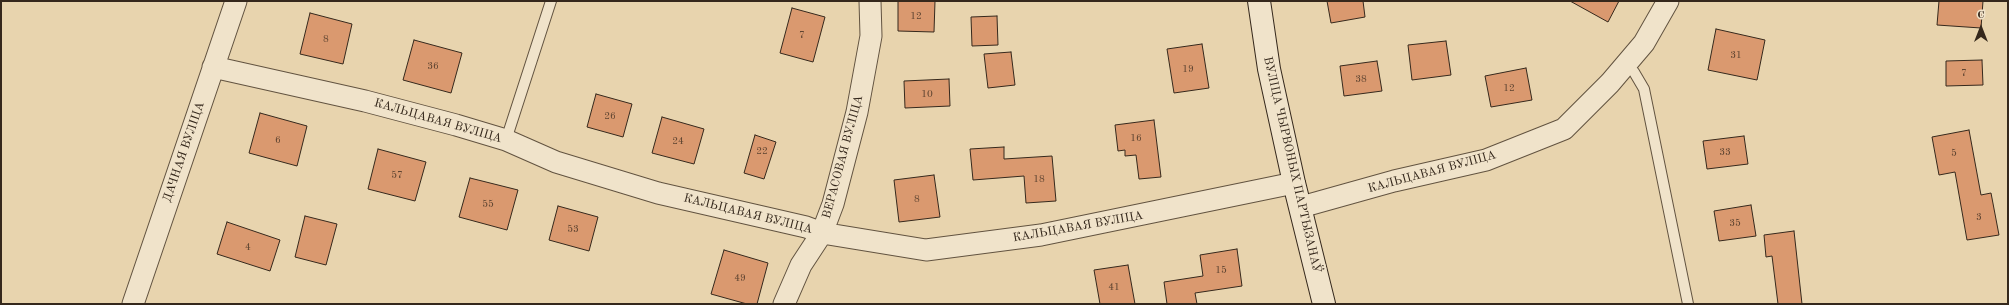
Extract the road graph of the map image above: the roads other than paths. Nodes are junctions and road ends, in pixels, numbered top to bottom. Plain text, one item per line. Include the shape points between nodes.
1 (236, 1) edge
2 (551, 1) edge
3 (870, 1) edge
4 (1258, 1) edge
5 (1668, 1) edge
6 (1626, 65) junction
7 (213, 67) junction
8 (506, 140) junction
9 (1294, 184) junction
10 (1301, 207) junction
11 (822, 233) junction
12 (133, 304) edge
13 (784, 304) edge
14 (1324, 304) edge
15 (1688, 304) edge

1 - 7 street, ДАЧНАЯ ВУЛІЦА
2 - 8 lane
3 - 11 street, ВЕРАСОВАЯ ВУЛІЦА via 871,36 857,112 833,204
4 - 9 street, ВУЛІЦА ЧЫРВОНЫХ ПАРТЫЗАНАЎ via 1269,69
5 - 6 street, КАЛЬЦАВАЯ ВУЛІЦА via 1644,43
6 - 10 street, КАЛЬЦАВАЯ ВУЛІЦА via 1564,129 1486,160 1394,181
6 - 15 lane via 1634,72 1644,89
7 - 8 street, КАЛЬЦАВАЯ ВУЛІЦА via 365,101
7 - 12 street, ДАЧНАЯ ВУЛІЦА
8 - 11 street, КАЛЬЦАВАЯ ВУЛІЦА via 556,162 658,193 806,227
9 - 10 street, ВУЛІЦА ЧЫРВОНЫХ ПАРТЫЗАНАЎ
9 - 11 street, КАЛЬЦАВАЯ ВУЛІЦА via 1041,235 926,250
10 - 14 street, ВУЛІЦА ЧЫРВОНЫХ ПАРТЫЗАНАЎ
11 - 13 street, ВЕРАСОВАЯ ВУЛІЦА via 801,265

